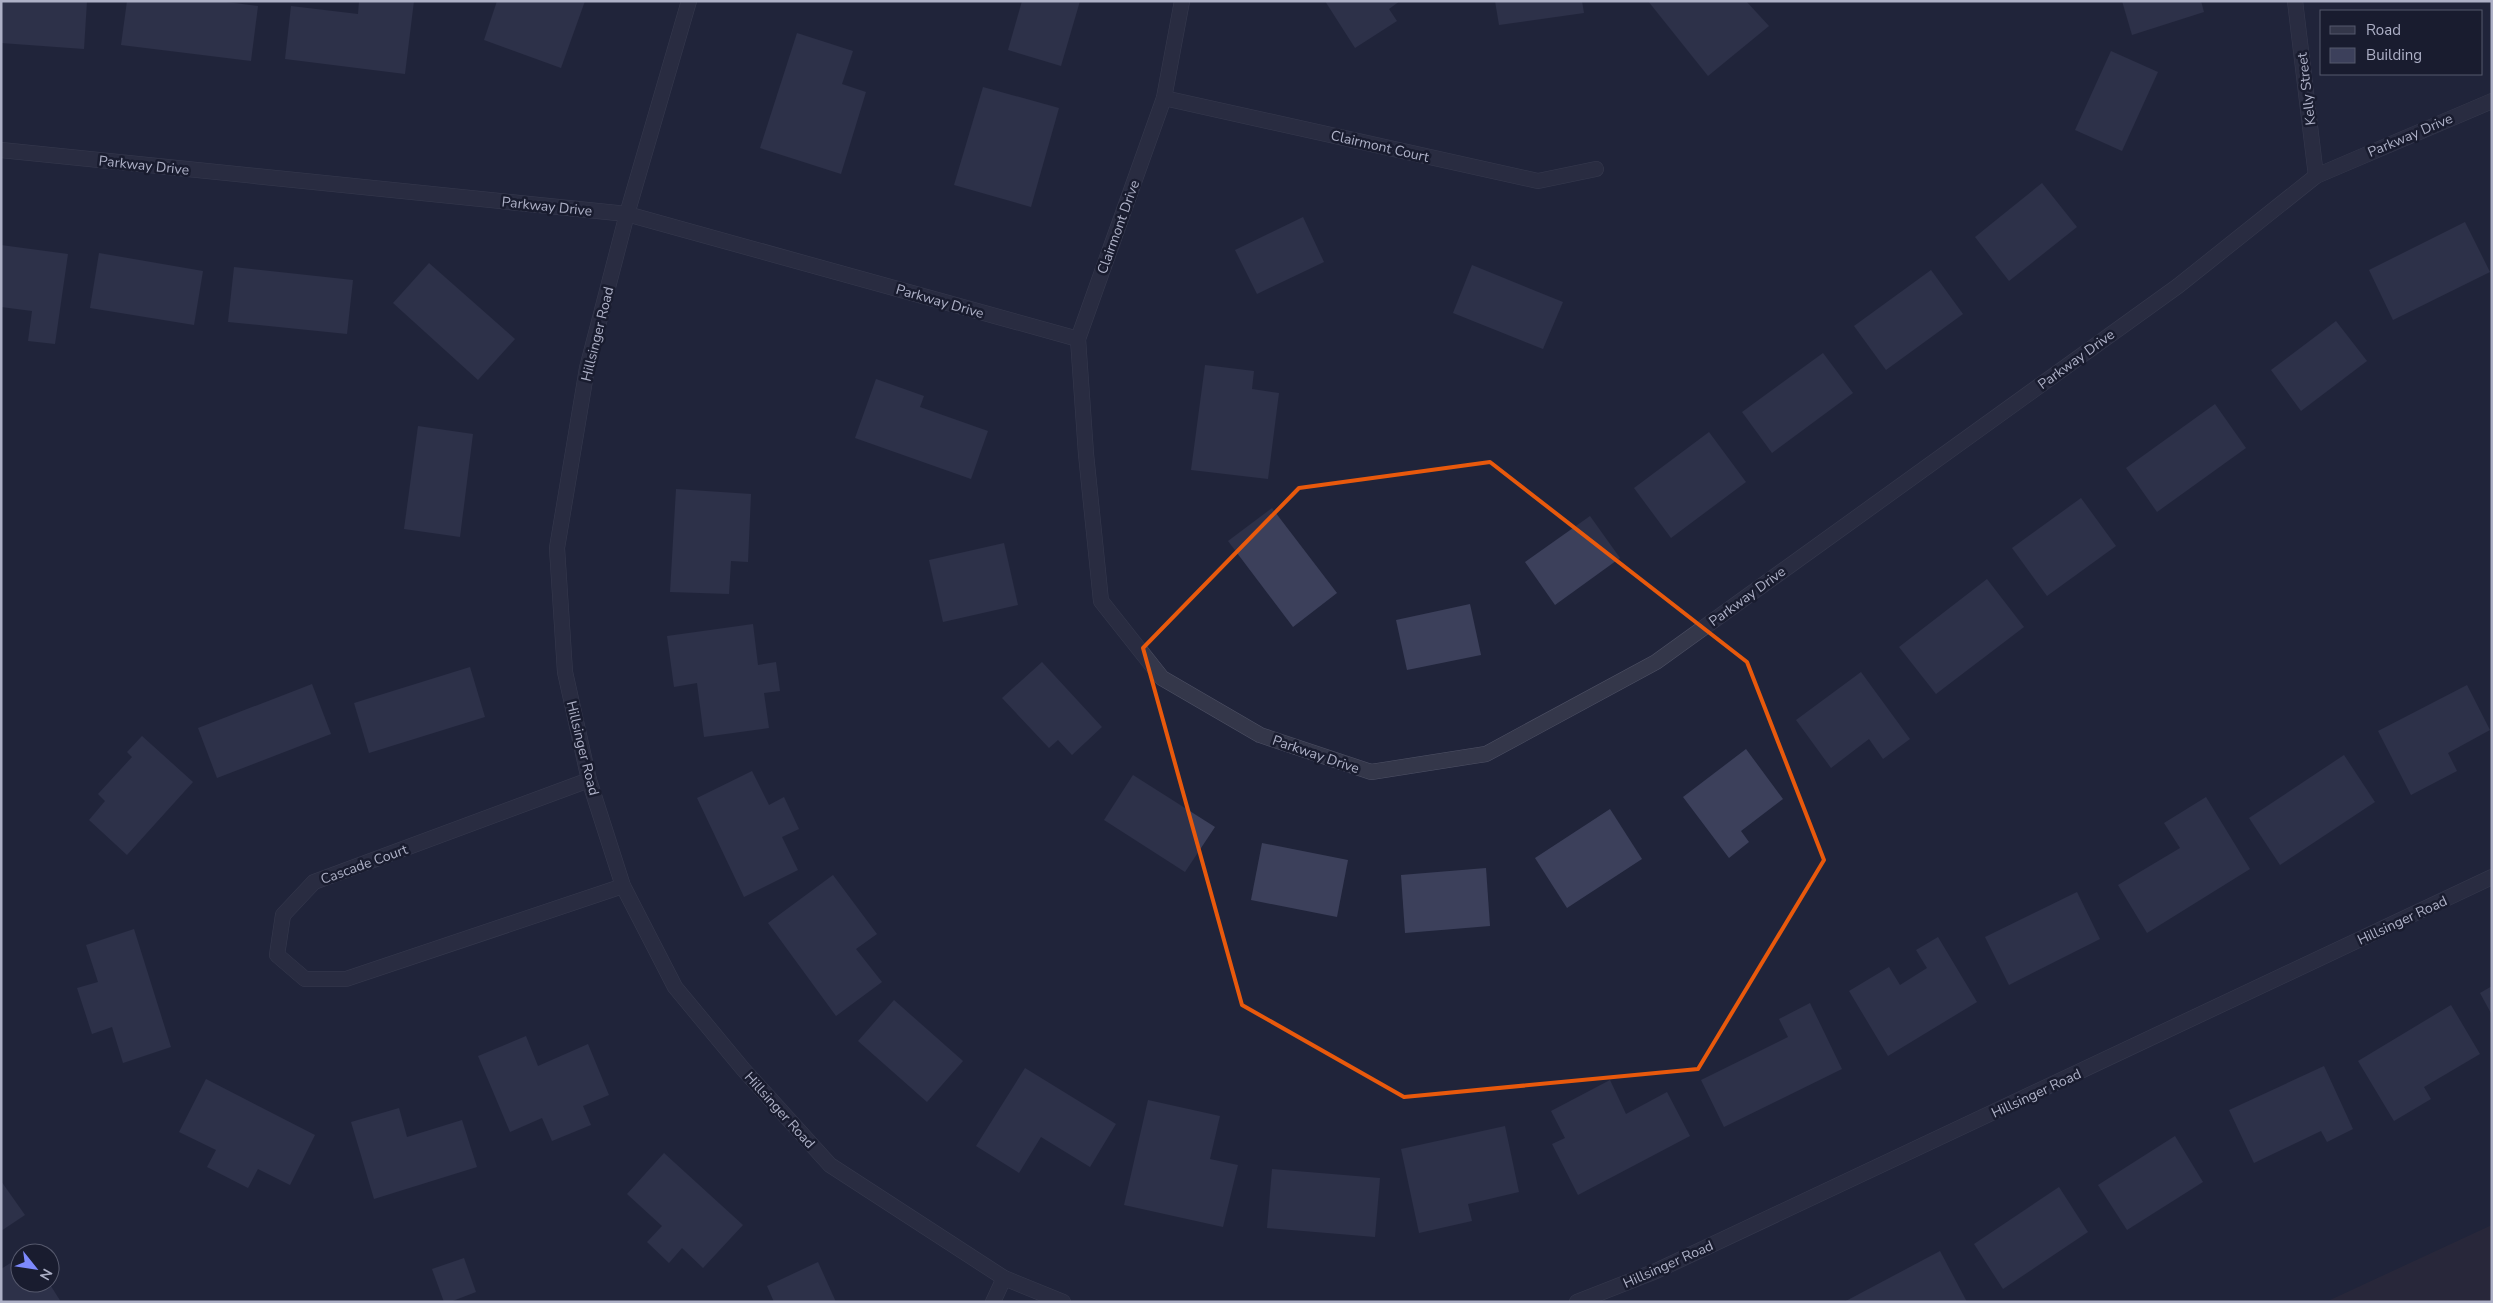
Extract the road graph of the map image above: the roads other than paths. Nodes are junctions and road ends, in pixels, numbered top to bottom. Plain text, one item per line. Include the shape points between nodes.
1 (689, 1) edge
2 (1182, 1) edge
3 (2295, 1) edge
4 (1164, 98) junction
5 (2492, 101) edge
6 (1, 150) edge
7 (1596, 169) dead end
8 (2316, 176) junction
9 (627, 214) junction
10 (1078, 339) junction
11 (1086, 454) joint
12 (589, 780) junction
13 (2492, 878) edge
14 (624, 886) junction
15 (1004, 1278) junction
16 (993, 1302) edge
17 (1063, 1302) edge
18 (1576, 1302) edge

1 - 9 street, Hillsinger Road
2 - 4 street, Clairmont Drive
3 - 8 street, Kelly Street
4 - 7 street, Clairmont Court via 1538,181
4 - 10 street, Clairmont Drive
5 - 8 street, Parkway Drive
6 - 9 street, Parkway Drive
8 - 11 street, Parkway Drive via 2178,286 1656,662 1486,754 1370,772 1260,735 1162,678 1101,601
9 - 10 street, Parkway Drive
9 - 12 street, Hillsinger Road via 587,368 557,548 565,672
10 - 11 street, Clairmont Drive
12 - 14 street, Hillsinger Road
12 - 14 street, Cascade Court via 314,882 283,915 277,955 305,979 346,979
13 - 18 street, Hillsinger Road via 1656,1271
14 - 15 street, Hillsinger Road via 675,987 743,1069 830,1165
15 - 16 street
15 - 17 street, Hillsinger Road

